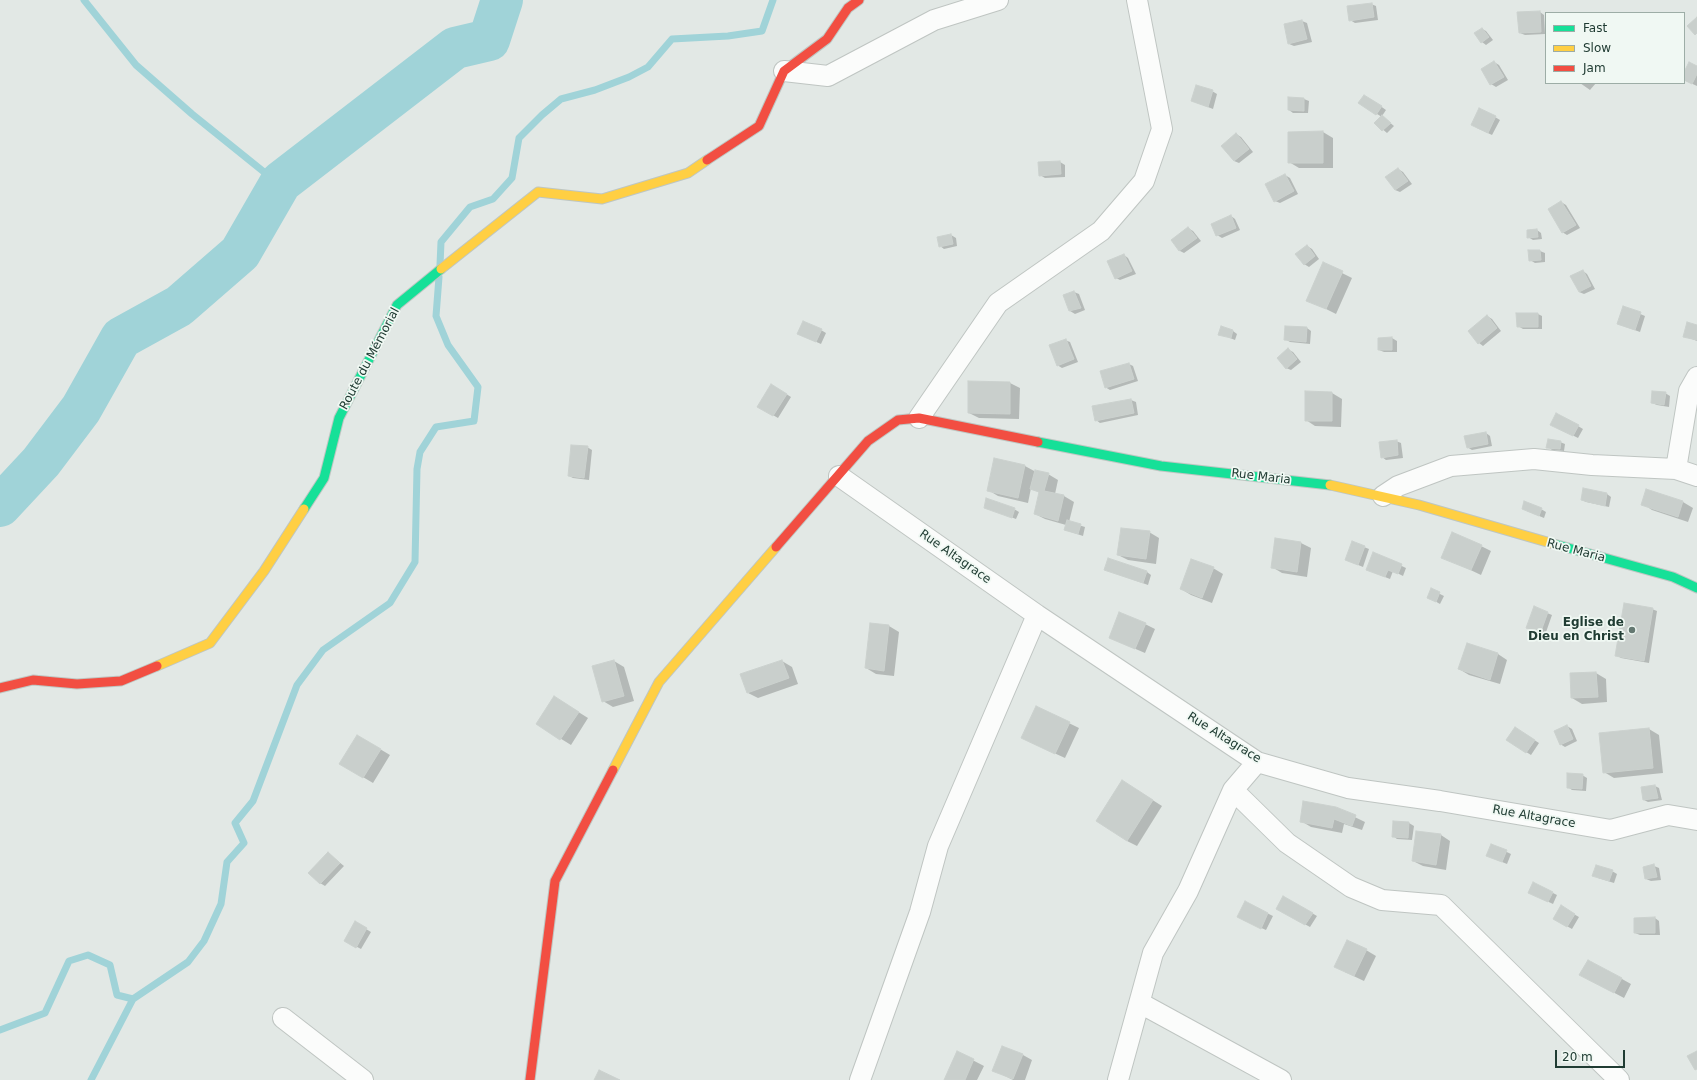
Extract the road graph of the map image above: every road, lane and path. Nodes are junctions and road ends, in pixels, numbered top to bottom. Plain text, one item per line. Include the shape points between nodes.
1 (859, 0) edge
2 (998, 0) edge
3 (1137, 0) edge
4 (784, 71) junction
5 (1697, 377) edge
6 (920, 418) junction
7 (1676, 469) junction
8 (838, 476) junction
9 (1697, 476) edge
10 (1383, 496) junction
11 (1697, 588) edge
12 (1038, 615) junction
13 (0, 688) edge
14 (1257, 762) junction
15 (1232, 790) junction
16 (1697, 820) edge
17 (1140, 1003) junction
18 (282, 1018) dead end
19 (364, 1080) edge
20 (530, 1080) edge
21 (860, 1080) edge
22 (1118, 1080) edge
23 (1281, 1080) edge
24 (1619, 1080) edge

1 - 4 street, Route du Mémorial via 848,8 827,39
2 - 4 street via 934,20 828,76
3 - 6 street via 1162,129 1144,181 1101,231 998,303
4 - 13 street, Route du Mémorial via 759,126 688,173 602,199 538,192 397,305 339,418 324,478 264,571 210,643 121,682 77,684 33,680
5 - 7 street via 1689,391
6 - 8 street, Rue Maria via 898,420 868,441
6 - 10 street, Rue Maria via 1161,466 1340,486
7 - 9 street
7 - 10 street via 1534,459 1451,466 1398,486
8 - 12 street, Rue Altagrace
8 - 20 street, Rue Maria via 659,682 555,881
10 - 11 street, Rue Maria via 1673,577
12 - 14 street, Rue Altagrace
12 - 21 street via 938,846 920,912
14 - 15 street
14 - 16 street, Rue Altagrace via 1348,788 1611,830 1668,815
15 - 17 street via 1188,891 1153,952
15 - 24 street via 1287,843 1351,887 1382,900 1441,905
17 - 22 street
17 - 23 street
18 - 19 street

